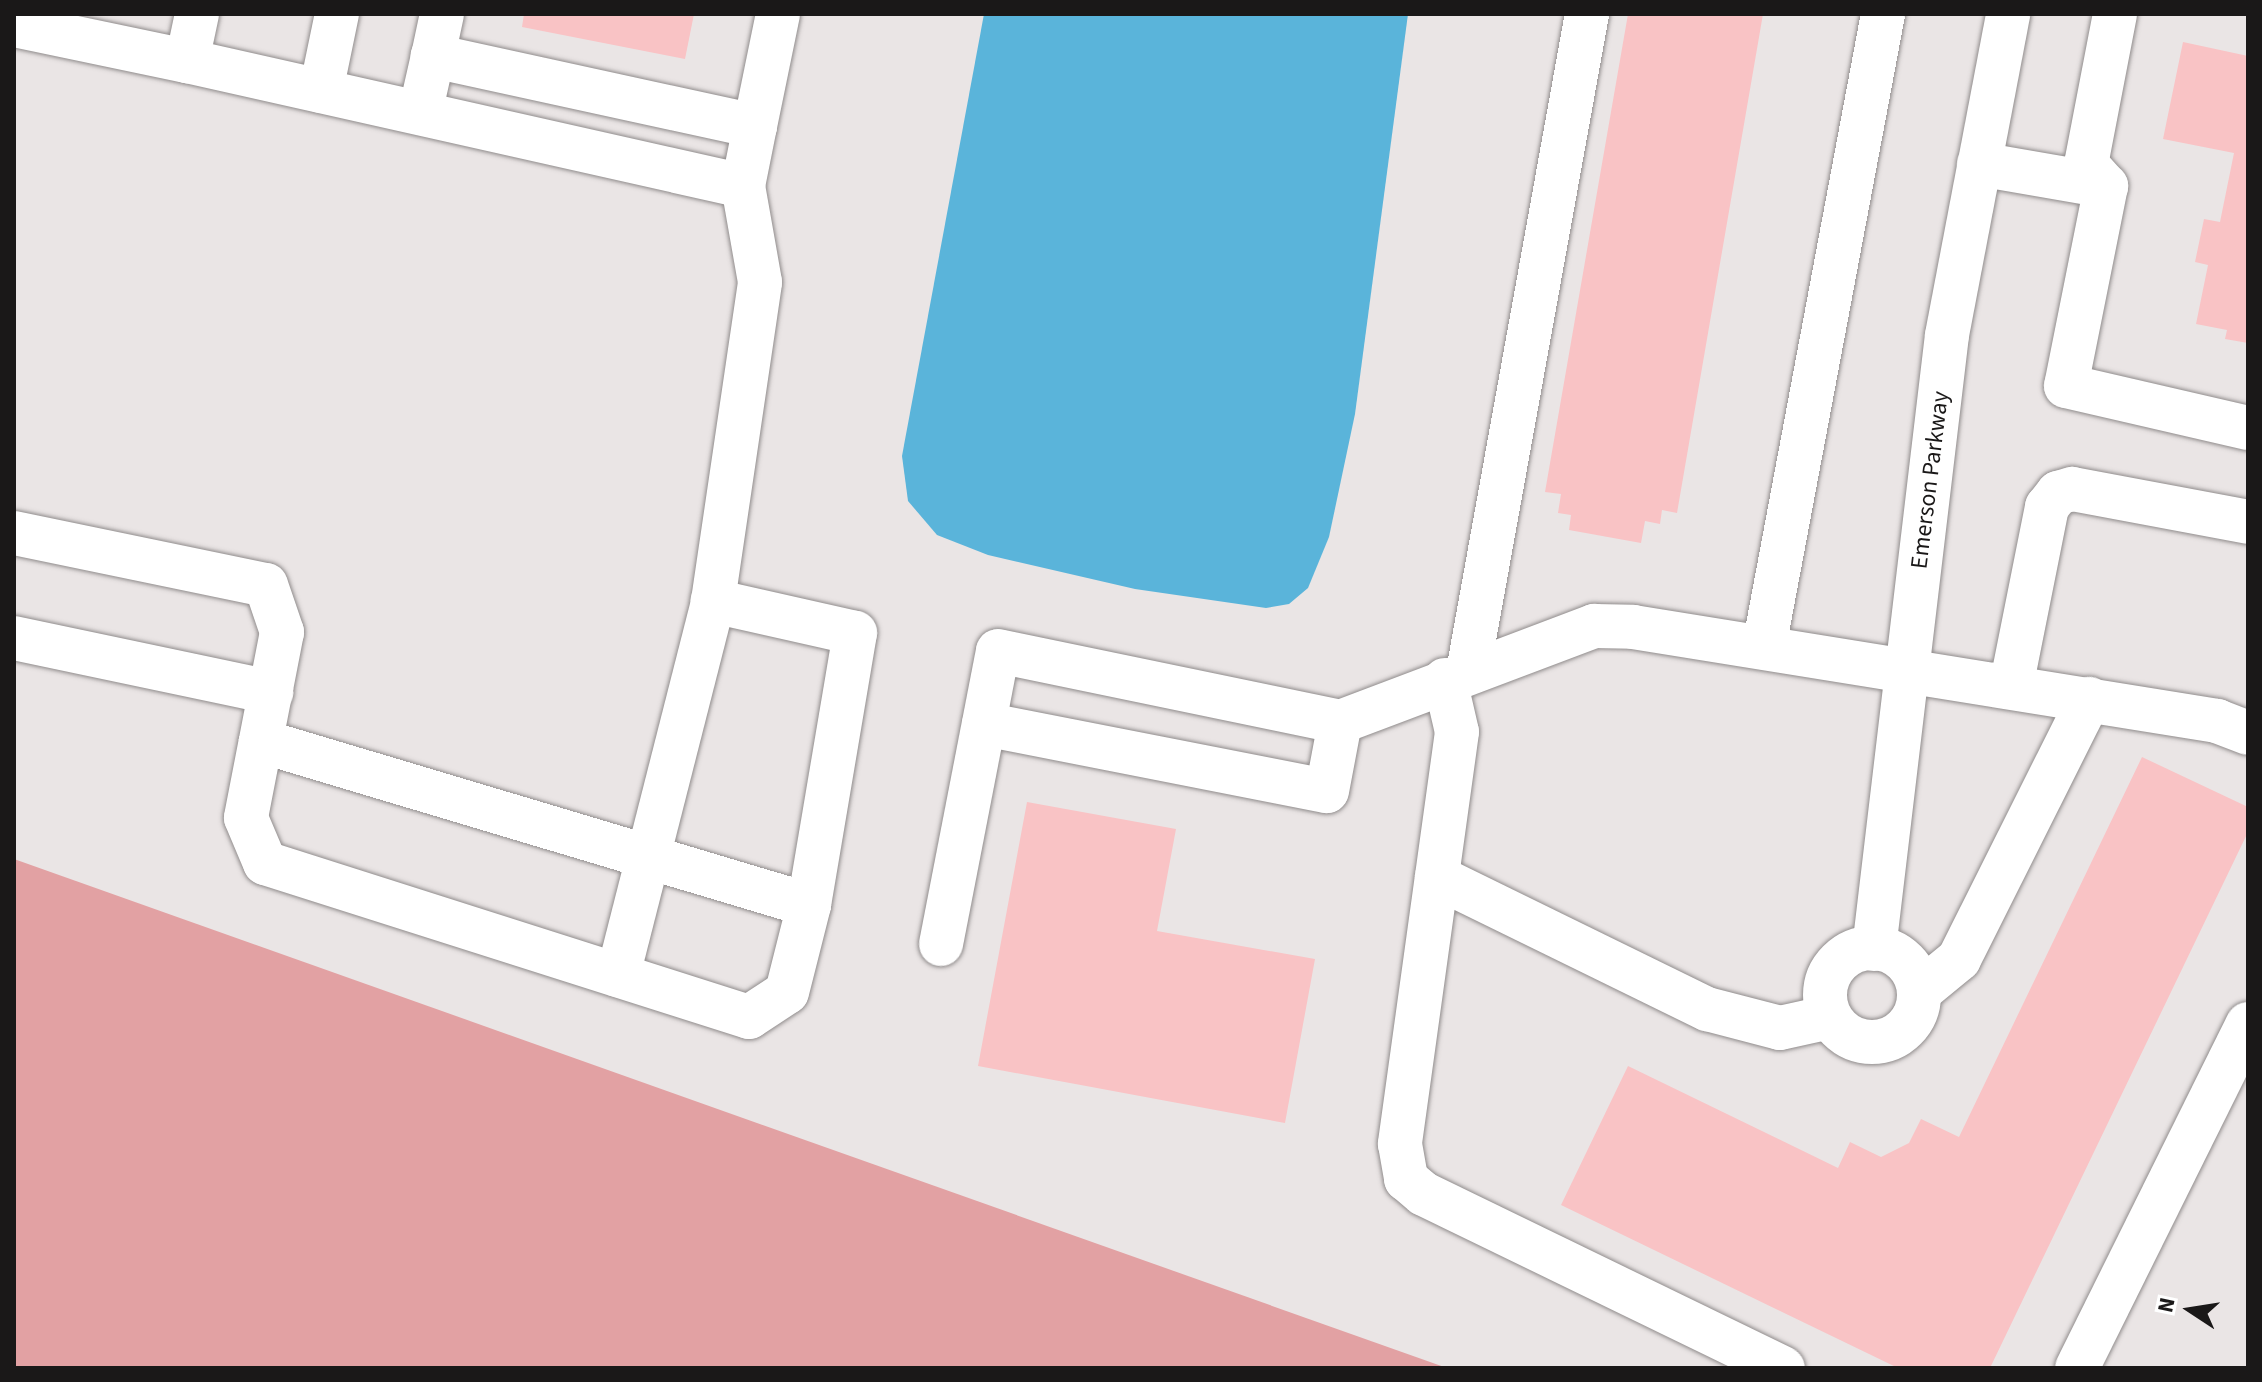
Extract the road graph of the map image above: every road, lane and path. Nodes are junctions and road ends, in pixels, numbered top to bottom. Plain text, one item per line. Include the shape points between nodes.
1 (197, 14) edge
2 (337, 14) edge
3 (778, 14) edge
4 (1587, 14) edge
5 (1883, 14) edge
6 (2008, 14) edge
7 (2115, 14) edge
8 (14, 25) edge
9 (438, 35) edge
10 (187, 61) junction
11 (321, 91) junction
12 (420, 113) junction
13 (755, 126) junction
14 (1979, 164) junction
15 (743, 186) junction
16 (2106, 186) junction
17 (2248, 428) edge
18 (2248, 522) edge
19 (14, 533) edge
20 (713, 601) junction
21 (14, 638) edge
22 (1764, 647) junction
23 (1907, 670) junction
24 (1457, 676) junction
25 (2011, 687) junction
26 (271, 692) junction
27 (2089, 699) junction
28 (1340, 722) junction
29 (984, 724) junction
30 (2248, 733) edge
31 (261, 741) junction
32 (648, 857) junction
33 (1437, 877) junction
34 (809, 905) junction
35 (941, 944) dead end
36 (1874, 949) junction
37 (618, 975) junction
38 (1919, 992) junction
39 (1830, 1017) junction
40 (2248, 1024) edge
41 (1783, 1368) edge
42 (2077, 1368) edge

1 - 10 street
2 - 11 street
3 - 13 street
4 - 24 street
5 - 22 street
6 - 14 street, Emerson Parkway
7 - 16 street via 2086,164
8 - 10 street
9 - 12 street
9 - 13 street
10 - 11 street
11 - 12 street
12 - 15 street
13 - 15 street
14 - 16 street
14 - 23 street, Emerson Parkway via 1947,335
15 - 20 street via 760,282
16 - 17 street via 2066,386
18 - 25 street via 2072,489 2058,493 2047,507
19 - 26 street via 266,585 282,632
20 - 32 street
20 - 34 street via 855,633
21 - 26 street
22 - 23 street
22 - 24 street via 1594,626
23 - 25 street
23 - 36 street, Emerson Parkway
24 - 28 street
24 - 33 street via 1457,732
25 - 27 street
26 - 31 street
27 - 30 street via 2217,721
27 - 38 street via 1959,959
28 - 29 street via 1327,791
28 - 29 street via 998,651
29 - 35 street
31 - 32 street
31 - 37 street via 246,818 265,863
32 - 34 street
32 - 37 street
33 - 39 street via 1707,1009 1780,1028
33 - 41 street via 1400,1144 1406,1179 1424,1194
34 - 37 street via 787,992 749,1017
36 - 38 street via 1907,961
36 - 39 street via 1855,949 1834,967 1824,990
38 - 39 street via 1914,1022 1885,1039 1848,1036
40 - 42 street

